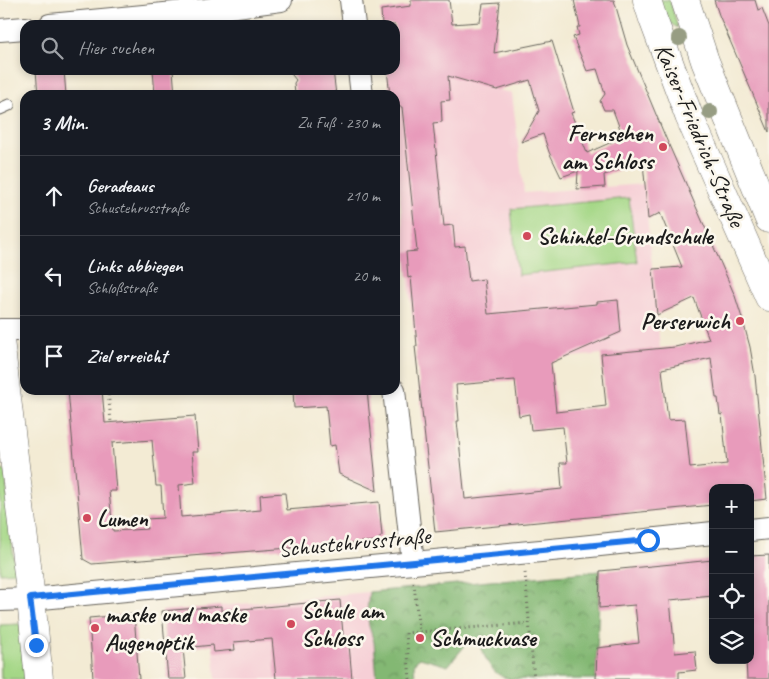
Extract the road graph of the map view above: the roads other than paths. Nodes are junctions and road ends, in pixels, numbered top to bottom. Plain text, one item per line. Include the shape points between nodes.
1 (281, 0) edge
2 (351, 0) edge
3 (648, 0) edge
4 (685, 0) edge
5 (102, 20) edge
6 (353, 20) edge
7 (20, 28) edge
8 (0, 30) edge
9 (360, 75) edge
10 (361, 90) edge
11 (769, 219) edge
12 (769, 297) edge
13 (0, 330) edge
14 (20, 330) edge
15 (0, 340) edge
16 (395, 395) edge
17 (769, 528) edge
18 (754, 530) edge
19 (709, 534) edge
20 (413, 572) junction
21 (30, 598) junction
22 (0, 600) edge
23 (39, 679) edge

1 - 5 street
2 - 6 street
3 - 12 main road, Kaiser-Friedrich-Straße via 689,116
4 - 11 main road, Kaiser-Friedrich-Straße via 704,61
7 - 8 street
9 - 10 street
13 - 14 street
15 - 21 main road
16 - 20 street
17 - 18 street
19 - 20 street, Schustehrusstraße
20 - 21 street, Schustehrusstraße
21 - 22 street, Schustehrusstraße
21 - 23 main road

